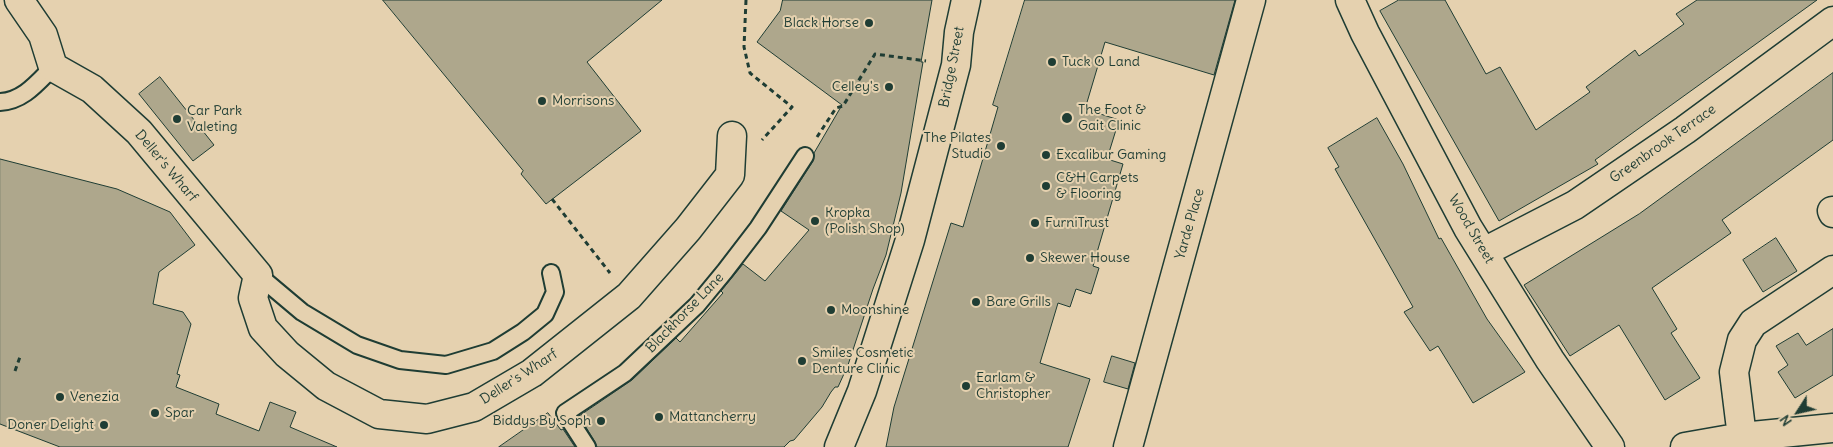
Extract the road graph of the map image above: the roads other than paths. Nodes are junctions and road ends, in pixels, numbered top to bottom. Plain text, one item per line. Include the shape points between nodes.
1 (19, 0) edge
2 (966, 0) edge
3 (1251, 0) edge
4 (1350, 0) edge
5 (1833, 21) edge
6 (53, 67) junction
7 (0, 102) edge
8 (732, 136) dead end
9 (805, 156) road end
10 (1484, 252) junction
11 (1833, 270) edge
12 (551, 273) dead end
13 (258, 276) junction
14 (1833, 428) edge
15 (1742, 437) junction
16 (1777, 440) edge
17 (587, 447) edge
18 (839, 447) edge
19 (1128, 447) edge
20 (1610, 447) edge
21 (1685, 447) edge

1 - 6 street via 43,34
2 - 18 street, Bridge Street via 956,65 910,240 862,391
3 - 19 street, Yarde Place
4 - 10 street, Wood Street via 1468,228
5 - 10 street, Greenbrook Terrace via 1686,130 1575,205
6 - 7 lane via 26,94 10,102
6 - 13 street, Deller's Wharf via 92,89 139,132
8 - 13 street, Deller's Wharf via 730,175 629,296 532,372 474,407 427,419 379,414 326,386 287,354 263,328 253,298
9 - 17 lane, Blackhorse Lane via 758,228 697,304 625,373 565,413
10 - 20 street, Wood Street via 1550,360
11 - 15 street via 1753,323 1742,340 1734,372
12 - 13 lane via 555,292 545,314 493,351 446,365 400,360 357,345 302,312
14 - 16 street
15 - 16 street
15 - 21 street

